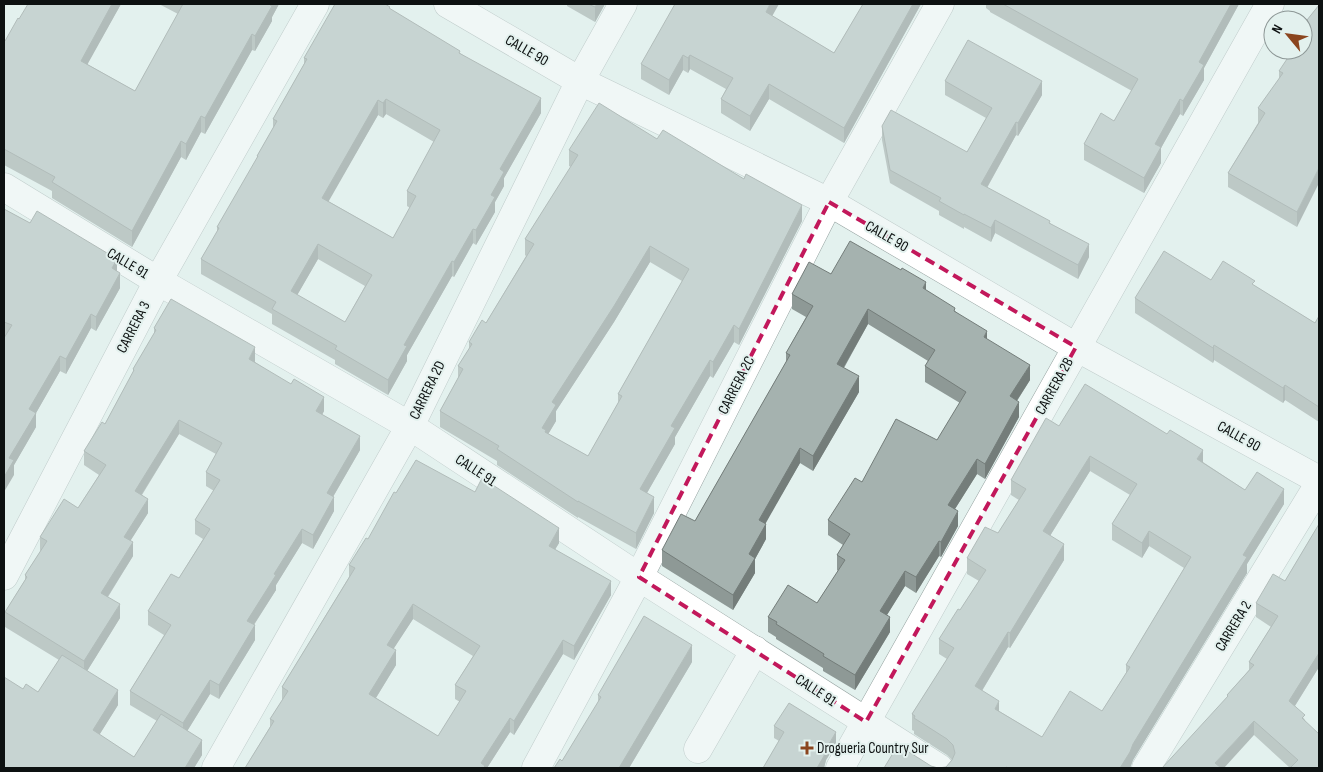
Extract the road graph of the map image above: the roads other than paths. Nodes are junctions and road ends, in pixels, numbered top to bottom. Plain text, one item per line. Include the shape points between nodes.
1 (315, 4) edge
2 (448, 4) edge
3 (622, 4) edge
4 (940, 4) edge
5 (1270, 4) edge
6 (580, 81) junction
7 (4, 187) edge
8 (829, 202) junction
9 (158, 280) junction
10 (1076, 347) junction
11 (410, 426) junction
12 (1319, 480) edge
13 (1319, 484) edge
14 (4, 576) edge
15 (639, 577) junction
16 (755, 650) junction
17 (866, 722) junction
18 (698, 749) dead end
19 (216, 768) edge
20 (536, 768) edge
21 (840, 768) edge
22 (939, 768) edge
23 (1146, 768) edge

1 - 9 street, CARRERA 3
2 - 6 street, CALLE 90
3 - 6 street, CARRERA 2D
4 - 8 street, CARRERA 2C
5 - 10 street, CARRERA 2B
6 - 8 street, CALLE 90
6 - 11 street, CARRERA 2D
7 - 9 street, CALLE 91
8 - 10 street, CALLE 90
8 - 15 street, CARRERA 2C
9 - 11 street, CALLE 91
9 - 14 street, CARRERA 3
10 - 12 street, CALLE 90
10 - 17 street, CARRERA 2B
11 - 15 street, CALLE 91
11 - 19 street, CARRERA 2D
13 - 23 street, CARRERA 2
15 - 16 street, CALLE 91
15 - 20 street, CARRERA 2C
16 - 17 street, CALLE 91
16 - 18 street
17 - 21 street, CARRERA 2B
17 - 22 street, CALLE 91

